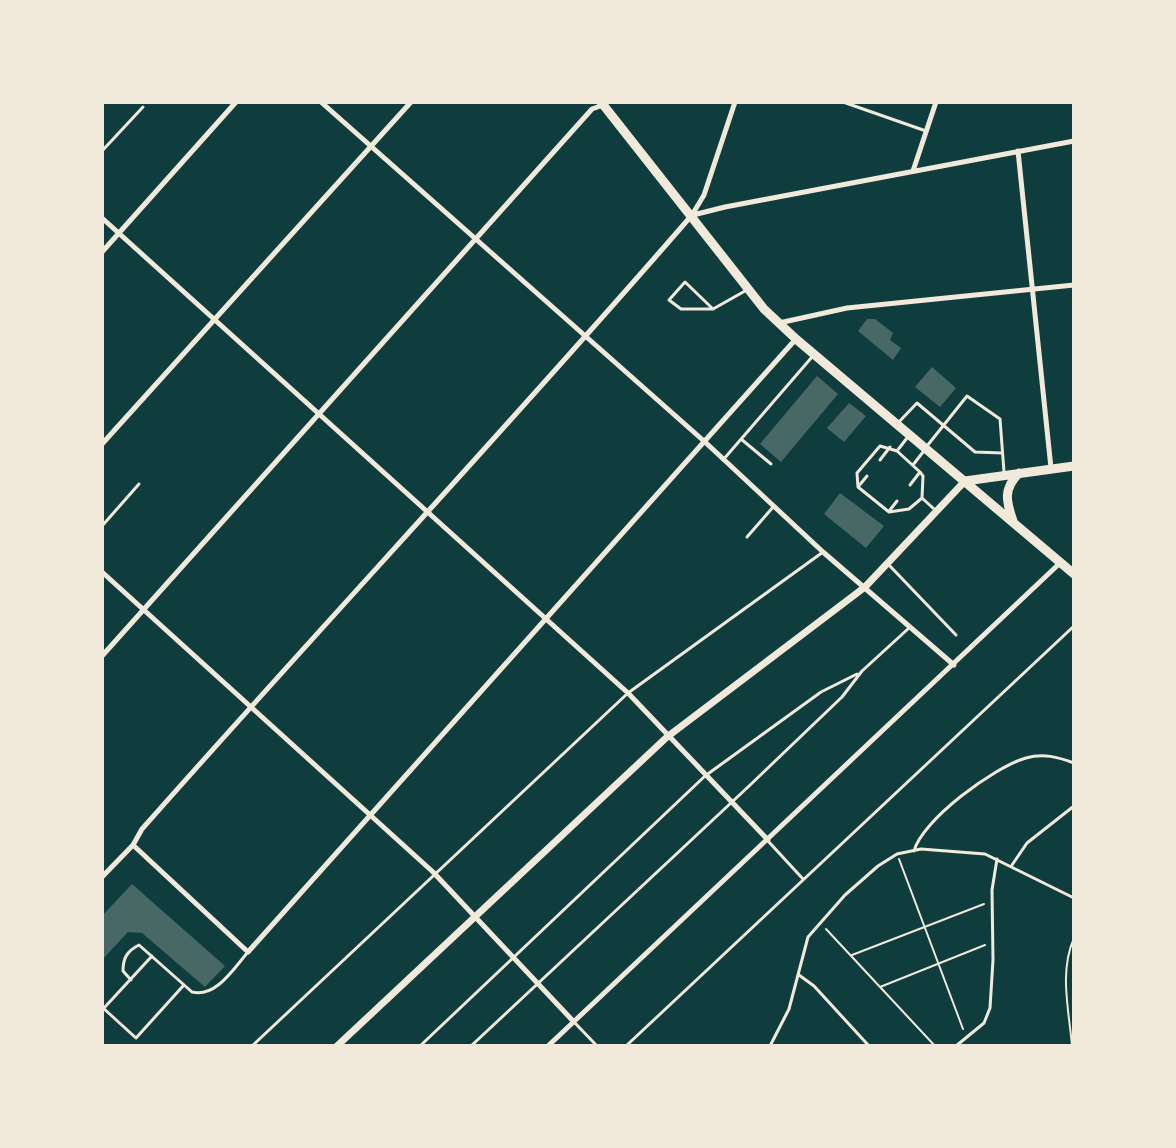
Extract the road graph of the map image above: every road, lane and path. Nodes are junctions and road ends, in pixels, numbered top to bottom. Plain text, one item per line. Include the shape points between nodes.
1 (236, 102) edge
2 (321, 102) edge
3 (411, 102) edge
4 (735, 102) edge
5 (843, 102) edge
6 (936, 102) edge
7 (603, 103) edge
8 (143, 107) dead end
9 (926, 131) junction
10 (1074, 141) edge
11 (371, 147) junction
12 (102, 151) edge
13 (1018, 151) junction
14 (913, 171) junction
15 (692, 215) junction
16 (102, 218) edge
17 (119, 233) junction
18 (475, 240) junction
19 (102, 252) edge
20 (1074, 285) edge
21 (748, 289) junction
22 (1033, 289) junction
23 (713, 309) junction
24 (214, 321) junction
25 (778, 323) junction
26 (585, 338) junction
27 (796, 339) junction
28 (814, 354) junction
29 (319, 416) junction
30 (897, 424) junction
31 (943, 427) junction
32 (909, 435) junction
33 (741, 439) junction
34 (705, 442) junction
35 (102, 444) edge
36 (890, 447) junction
37 (925, 448) junction
38 (897, 451) junction
39 (1002, 453) junction
40 (723, 460) junction
41 (880, 460) dead end
42 (771, 464) dead end
43 (913, 465) junction
44 (1074, 466) edge
45 (1051, 468) junction
46 (920, 472) junction
47 (1019, 473) junction
48 (867, 476) dead end
49 (1004, 476) junction
50 (965, 481) junction
51 (139, 484) dead end
52 (910, 485) dead end
53 (858, 487) junction
54 (922, 498) junction
55 (897, 501) dead end
56 (774, 506) junction
57 (427, 512) junction
58 (889, 512) junction
59 (936, 512) junction
60 (1014, 523) junction
61 (102, 526) edge
62 (747, 537) dead end
63 (823, 552) junction
64 (1061, 562) junction
65 (888, 564) junction
66 (102, 572) edge
67 (1074, 574) edge
68 (865, 587) junction
69 (144, 609) junction
70 (547, 618) junction
71 (1074, 626) edge
72 (909, 628) junction
73 (956, 635) dead end
74 (102, 656) edge
75 (954, 665) junction
76 (862, 671) junction
77 (628, 693) junction
78 (250, 707) junction
79 (667, 737) junction
80 (1074, 763) edge
81 (705, 776) junction
82 (731, 803) junction
83 (1074, 806) edge
84 (370, 813) junction
85 (768, 840) junction
86 (133, 845) junction
87 (914, 851) junction
88 (897, 854) junction
89 (997, 859) junction
90 (1012, 865) junction
91 (435, 874) junction
92 (102, 877) edge
93 (803, 879) junction
94 (1074, 898) edge
95 (993, 901) junction
96 (474, 916) junction
97 (820, 922) junction
98 (924, 927) junction
99 (1074, 938) edge
100 (993, 941) junction
101 (248, 952) junction
102 (850, 955) junction
103 (152, 956) junction
104 (512, 957) junction
105 (938, 964) junction
106 (799, 974) junction
107 (131, 980) junction
108 (537, 984) junction
109 (184, 985) junction
110 (880, 987) junction
111 (103, 1008) edge
112 (574, 1022) junction
113 (966, 1038) junction
114 (252, 1046) edge
115 (337, 1046) edge
116 (420, 1046) edge
117 (471, 1046) edge
118 (548, 1046) edge
119 (597, 1046) edge
120 (626, 1046) edge
121 (770, 1046) edge
122 (869, 1046) edge
123 (935, 1046) edge
124 (956, 1046) edge
125 (1072, 1046) edge

1 - 17 street
2 - 11 street
3 - 11 street
4 - 15 street via 704,195
5 - 9 lane
6 - 9 street
7 - 15 main road
7 - 18 street
8 - 12 lane
9 - 14 street
10 - 13 street
11 - 18 street
11 - 24 street
13 - 14 street
13 - 22 street
14 - 15 street
15 - 21 main road
15 - 26 street
16 - 17 street
17 - 19 street
17 - 24 street
18 - 26 street
18 - 29 street
20 - 22 street
21 - 23 lane
21 - 25 main road
22 - 25 street via 847,308
22 - 45 street
23 - 23 lane via 685,282 669,300 681,309
24 - 29 street
24 - 35 street
25 - 27 main road
26 - 34 street
26 - 57 street
27 - 28 main road
27 - 34 street
28 - 30 main road
28 - 33 lane
29 - 57 street
29 - 69 street
30 - 31 lane via 917,403
30 - 32 main road
31 - 37 lane
31 - 39 lane via 975,452
31 - 39 lane via 967,396 1000,419
32 - 37 main road
32 - 38 lane
33 - 40 lane
33 - 42 lane
34 - 40 street
34 - 70 street
36 - 38 lane
36 - 41 lane
36 - 53 lane via 880,446 857,473
37 - 43 lane
37 - 50 main road
38 - 43 lane
39 - 49 lane
40 - 56 street
43 - 46 lane
44 - 45 main road
45 - 47 main road
46 - 52 lane
46 - 54 lane
47 - 49 main road
47 - 60 main road via 1006,492
48 - 53 lane
49 - 50 main road
50 - 59 street
50 - 60 main road
51 - 61 lane
53 - 58 lane
54 - 58 lane via 909,509
54 - 59 lane
55 - 58 lane
56 - 62 lane
56 - 63 street
57 - 70 street
57 - 78 street
59 - 65 street
60 - 64 main road
63 - 68 street
63 - 77 lane
64 - 67 main road
64 - 75 street
65 - 68 street
65 - 73 lane
66 - 69 street
68 - 72 street
68 - 79 street
69 - 74 street
69 - 78 street
70 - 77 street
70 - 84 street
71 - 93 lane
72 - 75 street
72 - 76 lane
75 - 85 street
76 - 81 lane via 821,692
76 - 82 lane via 842,697
77 - 79 street
77 - 91 lane
78 - 84 street
78 - 86 street
79 - 81 street
79 - 96 street
80 - 87 lane via 1049,755 1005,767 952,804 917,838
81 - 82 street
81 - 104 lane
82 - 85 street
82 - 108 lane
83 - 90 lane via 1027,843
84 - 91 street
84 - 101 street
85 - 93 lane
85 - 112 street
86 - 92 street
86 - 101 street
87 - 88 lane
87 - 89 lane via 955,850
88 - 97 lane
88 - 98 path
89 - 90 lane
89 - 95 lane
90 - 94 lane
91 - 96 street
91 - 114 lane
93 - 120 lane
95 - 98 path
95 - 100 lane
96 - 104 street
96 - 115 street
97 - 102 path
97 - 106 lane via 808,937
98 - 102 path
98 - 105 path
99 - 125 path via 1065,974
100 - 105 path
100 - 113 lane via 990,1008 984,1023
101 - 109 lane via 212,991 200,994
102 - 110 path
103 - 107 lane
103 - 107 lane via 139,945 130,950 123,971
103 - 109 lane
104 - 108 street
104 - 116 lane
105 - 110 path
105 - 113 path
106 - 121 lane
106 - 122 lane
107 - 111 lane
108 - 112 street
108 - 117 lane
109 - 111 lane via 136,1038
110 - 123 path
112 - 118 street
112 - 119 lane
113 - 124 lane

